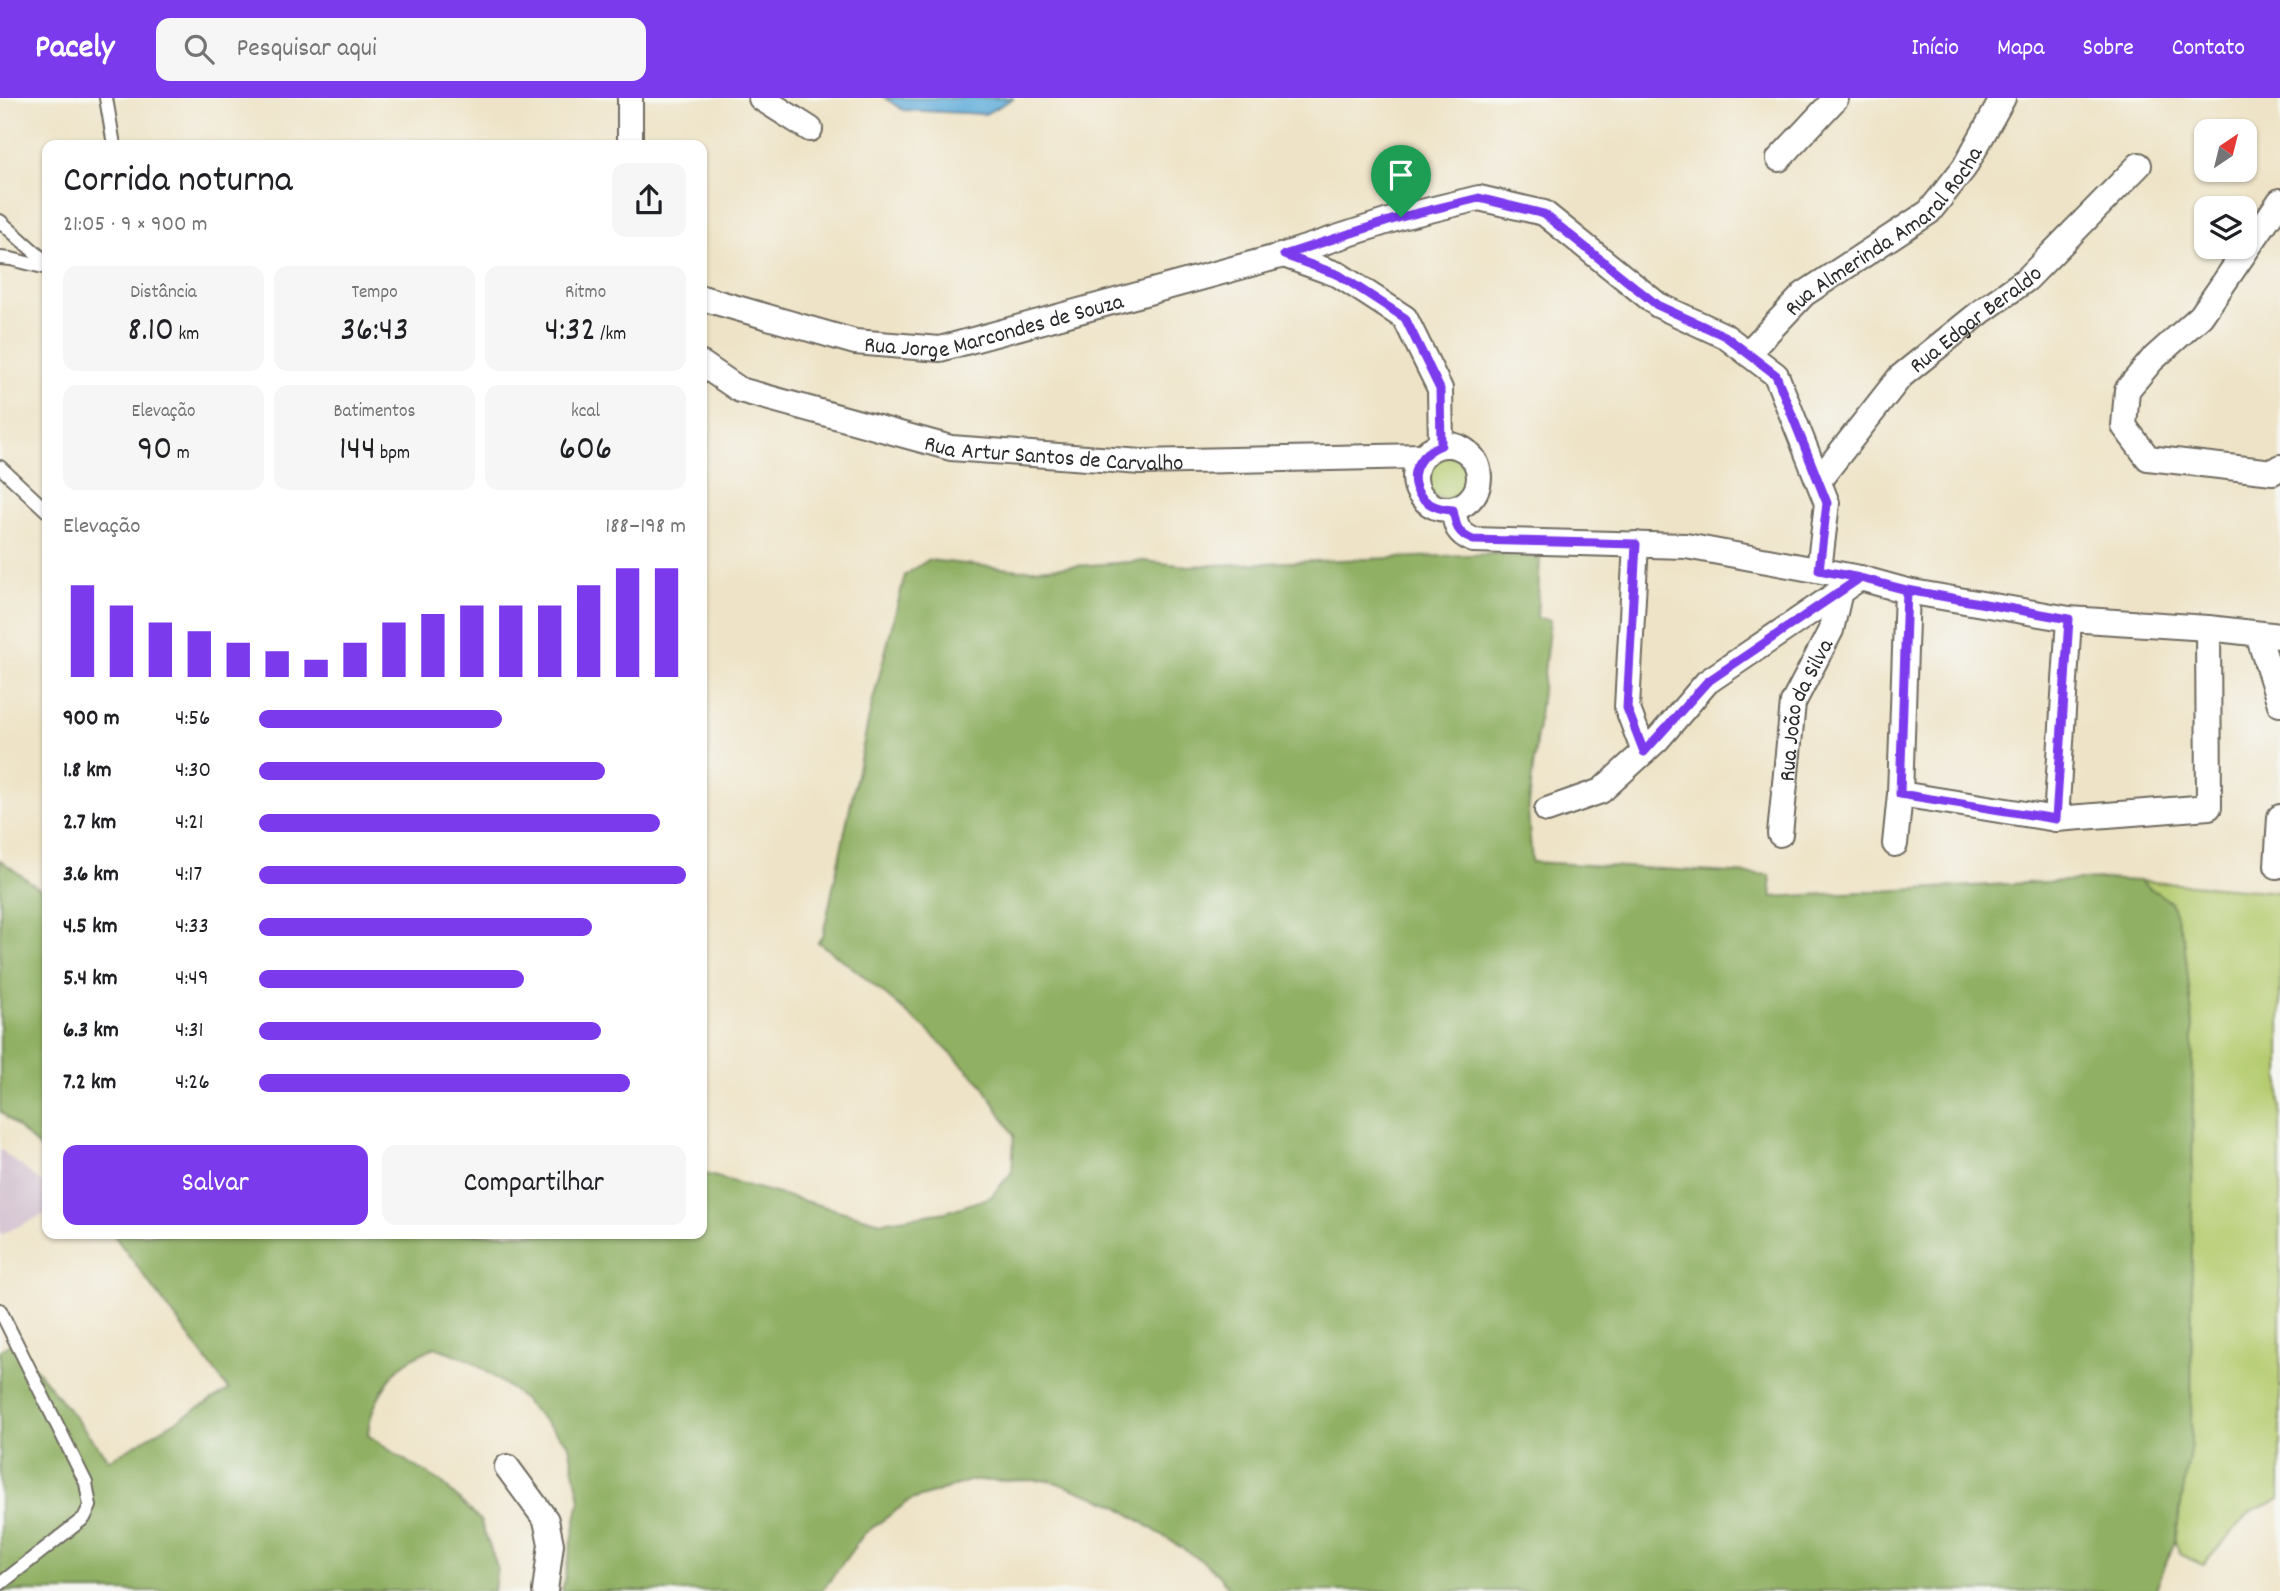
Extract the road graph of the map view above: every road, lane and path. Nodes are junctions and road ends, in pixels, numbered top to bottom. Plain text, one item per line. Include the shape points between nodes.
1 (106, 98) edge
2 (631, 98) edge
3 (761, 98) edge
4 (1836, 98) edge
5 (2003, 98) edge
6 (810, 129) dead end
7 (113, 140) edge
8 (630, 140) edge
9 (1779, 159) dead end
10 (2139, 165) dead end
11 (2280, 201) edge
12 (0, 221) edge
13 (1284, 255) junction
14 (0, 258) edge
15 (42, 260) edge
16 (42, 264) edge
17 (707, 299) edge
18 (1748, 354) junction
19 (707, 367) edge
20 (1432, 451) junction
21 (0, 467) edge
22 (2280, 467) edge
23 (1819, 480) junction
24 (42, 506) edge
25 (1453, 510) junction
26 (1636, 544) junction
27 (1819, 570) junction
28 (1850, 584) junction
29 (1907, 590) junction
30 (2069, 619) junction
31 (2208, 628) junction
32 (2269, 636) edge
33 (2280, 704) edge
34 (1644, 752) junction
35 (1900, 794) junction
36 (1547, 810) dead end
37 (2280, 817) edge
38 (2056, 819) junction
39 (1780, 834) dead end
40 (1895, 844) dead end
41 (2277, 866) dead end
42 (0, 1310) edge
43 (507, 1467) dead end
44 (0, 1584) edge
45 (545, 1591) edge

1 - 7 lane
2 - 8 street
3 - 6 street
4 - 9 street
5 - 18 street, Rua Almerinda Amaral Rocha via 1964,168 1928,212 1804,294
10 - 23 street, Rua Edgar Beraldo via 2027,279 1899,377
11 - 22 street via 2201,316 2152,360 2127,390 2124,426 2148,458 2273,472
12 - 15 lane
13 - 17 street, Rua Jorge Marcondes de Souza via 940,349 855,342
13 - 18 street, Rua Jorge Marcondes de Souza via 1401,217 1479,198 1544,214 1657,305 1725,336
13 - 20 street via 1339,275 1405,318 1440,389
14 - 16 lane
18 - 23 street, Rua Jorge Marcondes de Souza via 1776,375
19 - 20 street, Rua Artur Santos de Carvalho via 740,390 951,448 1141,462
20 - 25 street via 1415,473 1415,485 1429,505
20 - 25 street via 1453,445 1473,458 1478,468 1479,486 1474,496
21 - 24 lane
23 - 27 street, Rua Jorge Marcondes de Souza via 1827,503
25 - 26 street via 1456,528 1473,540
26 - 27 street via 1686,547
26 - 34 street via 1627,708
27 - 28 street
28 - 29 street
28 - 34 street via 1707,682
28 - 39 street, Rua João da Silva via 1793,703
29 - 30 street
29 - 35 street
30 - 31 street
30 - 38 street
31 - 32 street
31 - 38 street via 2209,807
32 - 33 street
34 - 36 street via 1601,790
35 - 38 street
35 - 40 street
37 - 41 street
42 - 44 lane via 86,1482 90,1506 84,1518
43 - 45 street via 546,1520 551,1544

